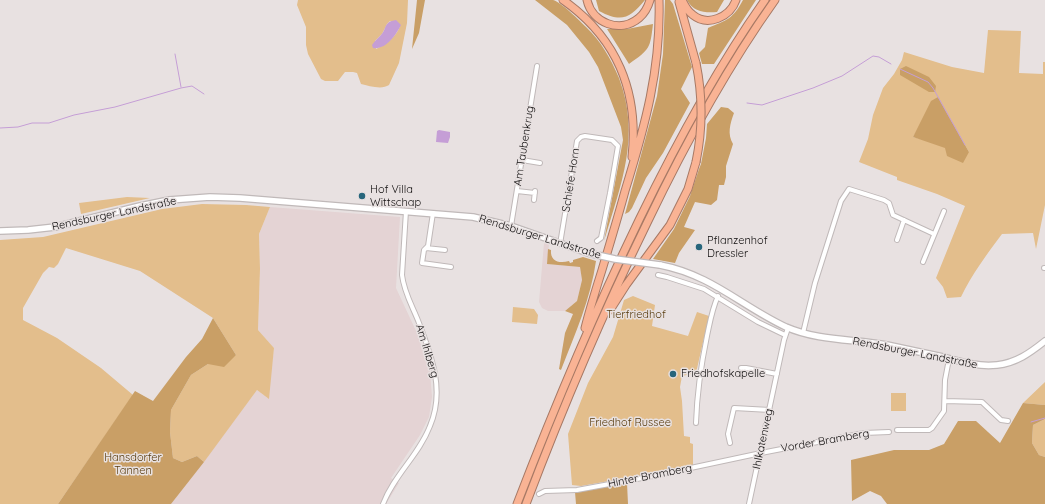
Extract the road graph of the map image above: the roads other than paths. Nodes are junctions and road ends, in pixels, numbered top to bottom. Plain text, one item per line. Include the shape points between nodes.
1 (563, 0) edge
2 (587, 0) edge
3 (650, 0) edge
4 (659, 0) edge
5 (679, 0) edge
6 (682, 0) edge
7 (736, 0) edge
8 (765, 0) edge
9 (775, 0) edge
10 (537, 66) dead end
11 (522, 160) junction
12 (540, 163) dead end
13 (631, 173) junction
14 (517, 191) junction
15 (534, 200) dead end
16 (408, 211) junction
17 (944, 211) dead end
18 (433, 213) junction
19 (904, 220) junction
20 (511, 226) junction
21 (0, 231) edge
22 (934, 234) junction
23 (897, 240) dead end
24 (597, 241) dead end
25 (560, 244) junction
26 (426, 248) junction
27 (445, 250) dead end
28 (923, 262) dead end
29 (451, 267) dead end
30 (658, 275) dead end
31 (718, 296) junction
32 (788, 328) junction
33 (804, 333) junction
34 (786, 335) junction
35 (1045, 341) edge
36 (581, 345) junction
37 (588, 348) junction
38 (949, 359) junction
39 (741, 368) dead end
40 (777, 374) junction
41 (945, 401) junction
42 (770, 410) junction
43 (1008, 421) dead end
44 (696, 423) dead end
45 (897, 430) dead end
46 (889, 432) dead end
47 (730, 443) dead end
48 (761, 453) junction
49 (539, 494) dead end
50 (383, 504) edge
51 (518, 504) edge
52 (526, 504) edge
53 (749, 504) edge

1 - 13 highway via 588,21 610,50 622,73 630,96 634,122
2 - 3 highway via 590,8 600,19 617,26 639,18
4 - 13 highway via 655,75
5 - 37 highway, bridge via 700,80 701,135 696,162 688,189 670,225 620,293
6 - 7 highway via 692,15 710,20 725,15
8 - 36 highway via 718,72 685,130 632,234
9 - 37 highway via 735,59 692,133 633,250
10 - 11 street, Am Taubenkrug
11 - 12 street
11 - 14 street, Am Taubenkrug
13 - 36 highway
14 - 15 street via 535,192
14 - 20 street, Am Taubenkrug
16 - 18 street, Rendsburger Landstraße
16 - 21 street, Rendsburger Landstraße via 240,198 199,198 140,206 55,227
16 - 50 street, Am Ihlberg via 403,284 433,364 437,399 430,427 388,490
17 - 22 street
18 - 20 street, Rendsburger Landstraße via 474,216
18 - 26 street
19 - 22 street
19 - 23 street
19 - 33 street via 893,215 889,203 884,200 849,189 841,201 815,283
20 - 25 street, Rendsburger Landstraße
22 - 28 street
24 - 25 street, Schiefe Horn via 601,238 618,146 612,140 585,136 577,141
25 - 32 street, Rendsburger Landstraße, bridge via 588,254 684,271 724,290 760,314
26 - 27 street
26 - 29 street via 422,263
30 - 31 street
31 - 34 street via 758,322
31 - 44 street via 712,310 701,363
32 - 33 street, Rendsburger Landstraße
32 - 34 street, Ihlkatenweg
33 - 38 street, Rendsburger Landstraße via 888,345
34 - 40 street, Ihlkatenweg
35 - 38 street, Rendsburger Landstraße via 1020,359 1003,364 975,365
36 - 51 highway
37 - 52 highway
38 - 41 street via 944,380
39 - 40 street
40 - 42 street, Ihlkatenweg
41 - 43 street via 982,402 1001,420
41 - 45 street via 944,410 931,429
42 - 47 street via 734,408 728,434
42 - 48 street, Ihlkatenweg
46 - 48 street, Vorder Bramberg via 864,433
48 - 49 street, Hinter Bramberg via 653,476 577,490 545,491
48 - 53 street, Ihlkatenweg

